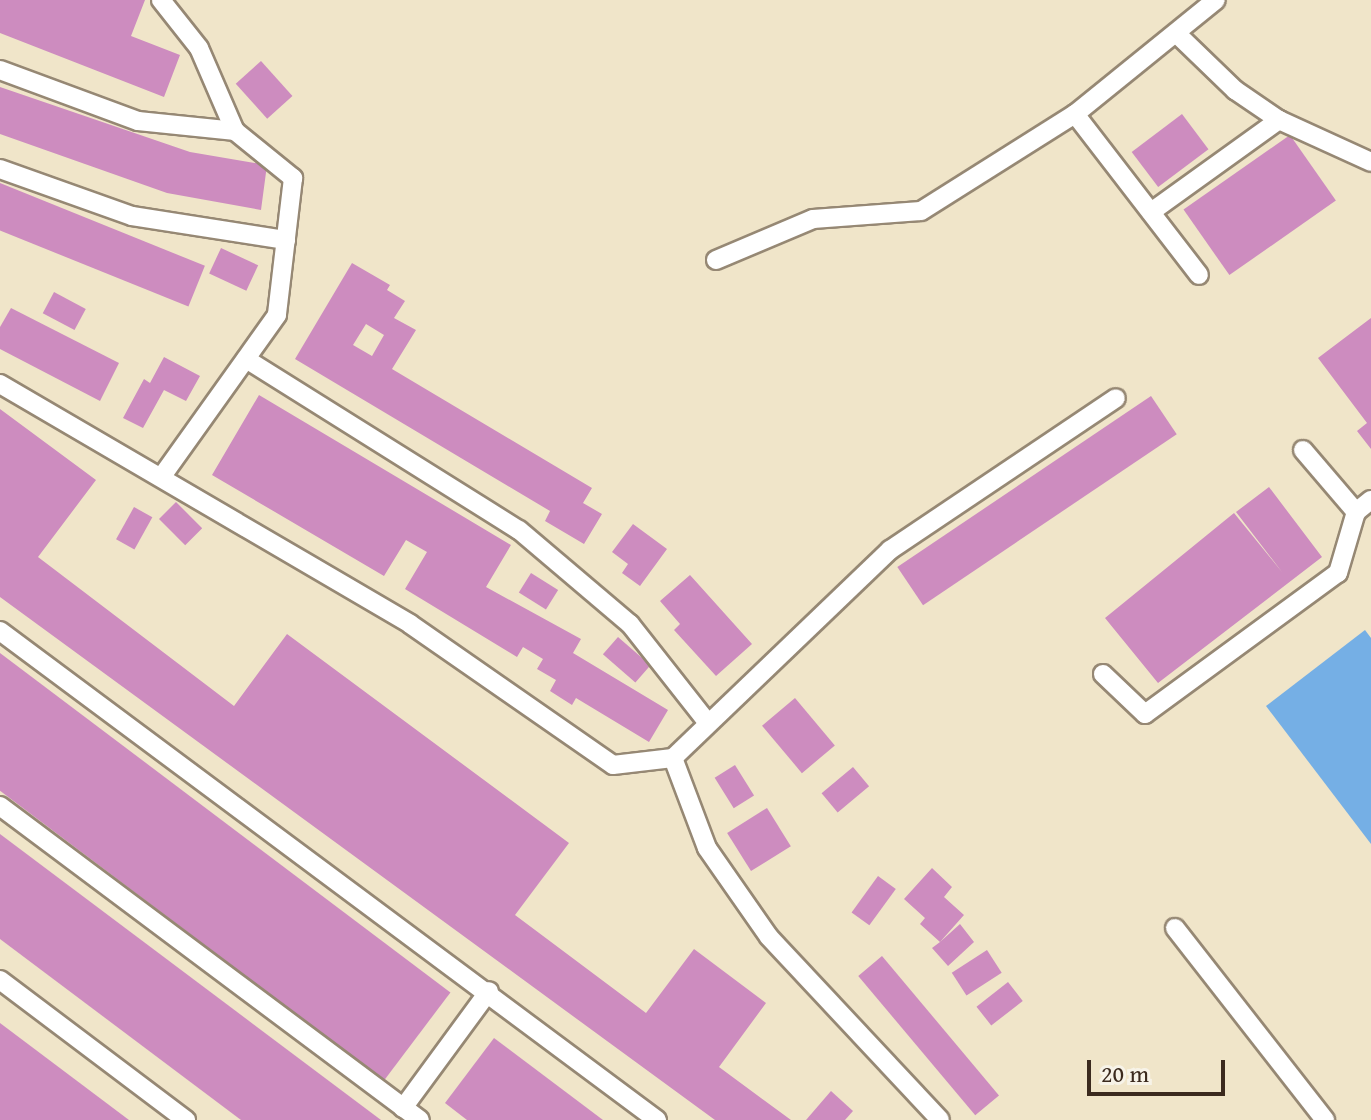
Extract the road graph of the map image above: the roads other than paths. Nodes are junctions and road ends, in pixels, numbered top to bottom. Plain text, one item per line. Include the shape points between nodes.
1 (161, 0) edge
2 (1216, 0) edge
3 (1177, 34) junction
4 (0, 70) edge
5 (1075, 114) junction
6 (1279, 120) junction
7 (235, 131) junction
8 (1371, 162) edge
9 (0, 169) edge
10 (1151, 212) junction
11 (286, 240) junction
12 (716, 260) dead end
13 (1199, 275) dead end
14 (246, 359) junction
15 (0, 384) edge
16 (1116, 398) dead end
17 (1303, 450) dead end
18 (163, 475) junction
19 (1363, 506) edge
20 (0, 631) edge
21 (1103, 674) dead end
22 (708, 723) junction
23 (673, 758) junction
24 (0, 806) edge
25 (1175, 928) dead end
26 (0, 980) edge
27 (489, 991) junction
28 (403, 1108) junction
29 (186, 1120) edge
30 (420, 1120) edge
31 (657, 1120) edge
32 (940, 1120) edge
33 (1325, 1120) edge

1 - 7 lane via 199,48
2 - 3 lane
3 - 5 lane
3 - 6 lane via 1235,90
4 - 7 lane via 138,121
5 - 10 lane
5 - 12 lane via 921,211 813,219
6 - 8 lane
6 - 10 lane
7 - 11 lane via 293,178
9 - 11 lane via 132,216
10 - 13 lane
11 - 14 lane via 277,315
14 - 18 lane
14 - 22 lane via 519,530 630,624
15 - 18 lane
16 - 22 lane via 890,550
17 - 19 lane
18 - 23 lane via 410,624 613,765
19 - 21 lane via 1338,573 1145,714
20 - 27 lane
22 - 23 lane
23 - 32 lane via 707,848 769,937
24 - 28 lane
25 - 33 lane
26 - 29 lane
27 - 28 lane
27 - 31 lane
28 - 30 lane

